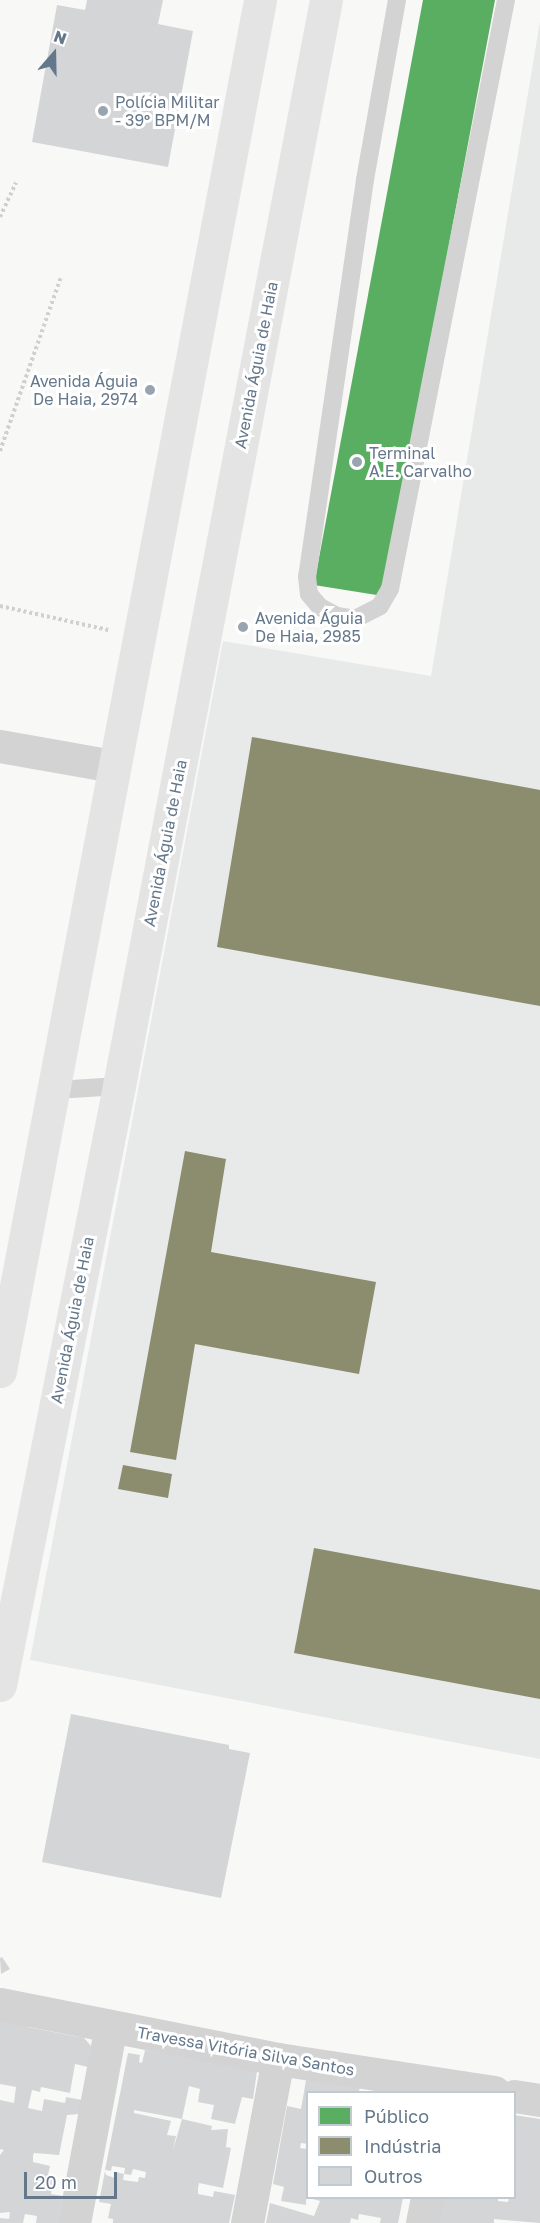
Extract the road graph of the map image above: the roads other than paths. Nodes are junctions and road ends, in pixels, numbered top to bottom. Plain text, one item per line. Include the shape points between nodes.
1 (260, 0) edge
2 (326, 0) edge
3 (397, 0) edge
4 (506, 0) edge
5 (0, 746) edge
6 (114, 766) junction
7 (119, 1086) junction
8 (56, 1090) junction
9 (0, 1371) edge
10 (0, 1685) edge
11 (0, 2004) edge
12 (111, 2026) junction
13 (278, 2059) junction
14 (448, 2089) edge
15 (479, 2091) edge
16 (516, 2096) edge
17 (540, 2100) edge
18 (427, 2199) edge
19 (74, 2223) edge
20 (247, 2223) edge
21 (422, 2223) edge

1 - 6 main road
2 - 7 main road, Avenida Águia de Haia
3 - 4 lane via 362,203 307,576 309,594 320,607 355,619 380,606 390,589
5 - 6 street
6 - 8 main road
7 - 8 lane
7 - 10 main road, Avenida Águia de Haia
8 - 9 main road
11 - 12 street, Travessa Vitória Silva Santos
12 - 13 street, Travessa Vitória Silva Santos
12 - 19 street
13 - 14 street, Travessa Vitória Silva Santos
13 - 20 street
14 - 15 street, Travessa Vitória Silva Santos
16 - 17 street
18 - 21 street

